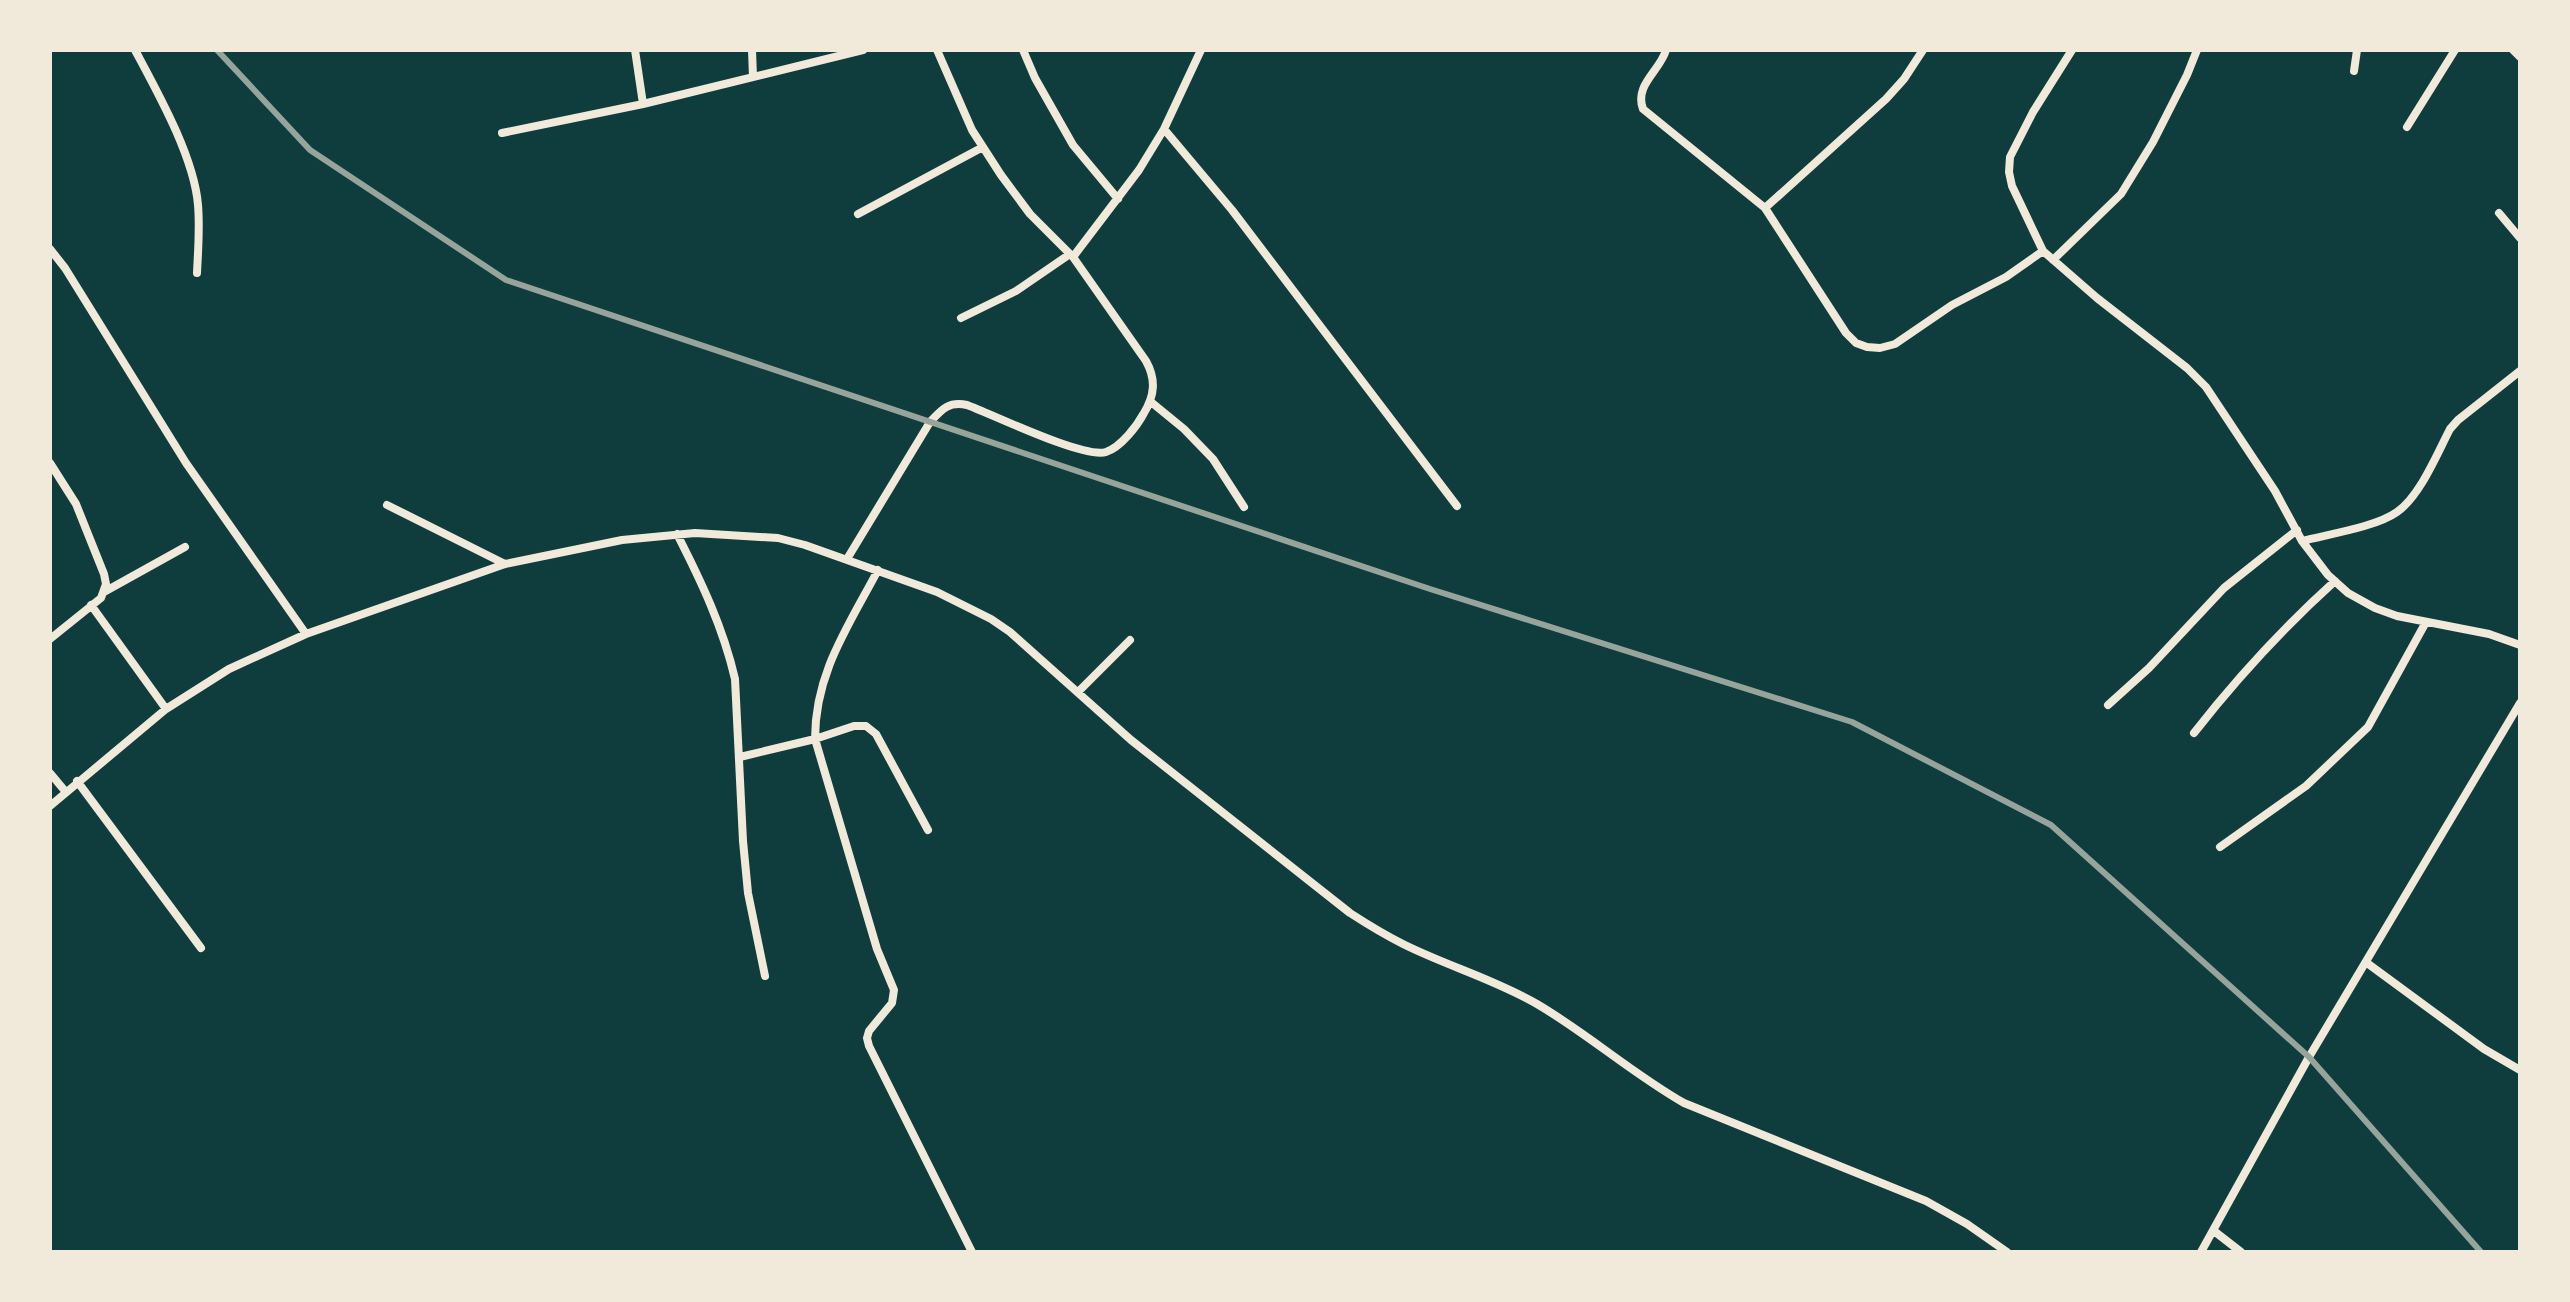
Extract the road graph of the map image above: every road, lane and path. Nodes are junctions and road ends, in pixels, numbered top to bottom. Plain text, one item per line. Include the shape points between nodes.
1 (135, 50) edge
2 (635, 50) edge
3 (752, 50) edge
4 (863, 50) edge
5 (937, 50) edge
6 (1023, 50) edge
7 (1201, 50) edge
8 (1666, 50) edge
9 (1923, 50) edge
10 (2072, 50) edge
11 (2197, 50) edge
12 (2357, 50) edge
13 (2455, 50) edge
14 (2513, 50) edge
15 (2520, 57) edge
16 (2354, 71) dead end
17 (753, 77) junction
18 (643, 104) junction
19 (2407, 127) dead end
20 (1164, 129) junction
21 (502, 133) dead end
22 (983, 147) junction
23 (1118, 199) junction
24 (1765, 208) junction
25 (2499, 213) dead end
26 (858, 214) dead end
27 (2520, 238) edge
28 (50, 249) edge
29 (2043, 251) junction
30 (1072, 256) junction
31 (2053, 260) junction
32 (197, 273) dead end
33 (961, 318) dead end
34 (2520, 371) edge
35 (1151, 402) junction
36 (50, 463) edge
37 (387, 505) dead end
38 (1457, 506) dead end
39 (1244, 507) dead end
40 (2297, 530) junction
41 (677, 534) junction
42 (2302, 541) junction
43 (185, 547) dead end
44 (847, 559) junction
45 (505, 564) junction
46 (878, 570) junction
47 (2335, 581) junction
48 (104, 592) junction
49 (91, 605) junction
50 (2426, 622) junction
51 (306, 634) junction
52 (50, 639) edge
53 (1130, 640) dead end
54 (2520, 645) edge
55 (1078, 692) junction
56 (2520, 703) edge
57 (2108, 705) dead end
58 (166, 709) junction
59 (2194, 733) dead end
60 (815, 739) junction
61 (740, 757) junction
62 (50, 773) edge
63 (77, 781) junction
64 (65, 791) junction
65 (50, 806) edge
66 (928, 830) dead end
67 (2220, 847) dead end
68 (201, 948) dead end
69 (2367, 963) junction
70 (765, 976) dead end
71 (2520, 1070) edge
72 (2214, 1231) junction
73 (972, 1252) edge
74 (2007, 1252) edge
75 (2201, 1252) edge
76 (2241, 1252) edge

1 - 32 street via 191,173 198,202
2 - 18 street
3 - 17 street
4 - 17 street
5 - 22 street
6 - 23 street via 1073,145
7 - 20 street
8 - 24 street via 1642,91 1643,109
9 - 24 street via 1886,99
10 - 29 street via 2010,157 2012,186
11 - 31 street via 2153,142 2121,194
12 - 16 street
13 - 19 street
14 - 15 street
17 - 18 street
18 - 21 street
20 - 23 street
20 - 38 street
22 - 26 street
22 - 30 street via 1030,214
23 - 30 street
24 - 29 street via 1846,333 1867,347 1895,344
25 - 27 street
28 - 51 street via 186,463
29 - 31 street
30 - 33 street
30 - 35 street via 1151,370
31 - 40 street via 2206,387
34 - 42 street via 2450,429 2413,498 2400,511
35 - 39 street via 1213,459
35 - 44 street via 1113,449 1097,454 967,405 943,407
36 - 48 street via 76,504 104,574
37 - 45 street
40 - 42 street
40 - 57 street via 2224,588
41 - 44 street via 778,538
41 - 45 street
41 - 61 street via 708,594 730,656
42 - 47 street
43 - 48 street
44 - 46 street
45 - 51 street
46 - 55 street via 991,619
46 - 60 street via 825,671
47 - 50 street via 2375,608
47 - 59 street via 2262,652
48 - 49 street
49 - 52 street
49 - 58 street
50 - 54 street
50 - 67 street via 2368,727 2306,786
51 - 58 street via 229,669
53 - 55 street
55 - 74 street via 1350,913 1405,945 1539,1005 1684,1103 1926,1201
56 - 69 street
58 - 63 street
60 - 61 street
60 - 66 street via 854,726 871,729
60 - 73 street via 894,990 892,1003 869,1031 869,1046
61 - 70 street via 748,893
62 - 64 street
63 - 64 street
63 - 68 street
64 - 65 street
69 - 71 street
69 - 72 street
72 - 75 street
72 - 76 street

